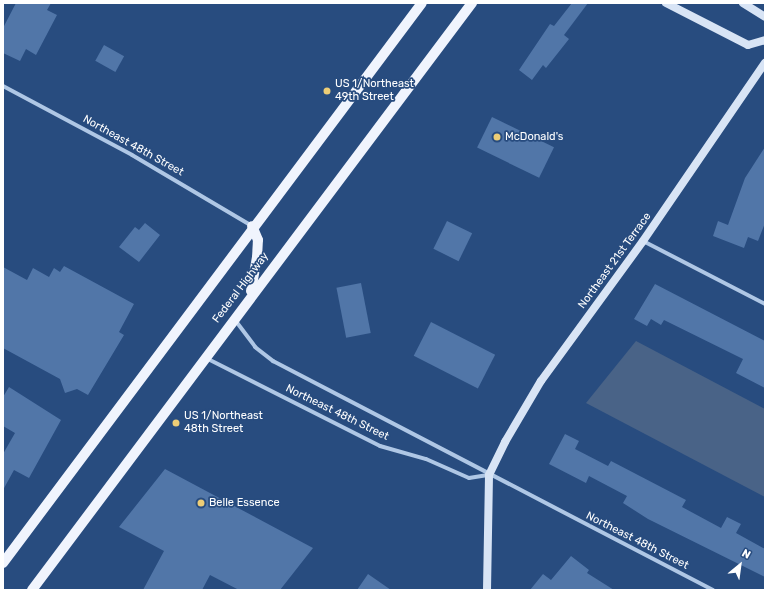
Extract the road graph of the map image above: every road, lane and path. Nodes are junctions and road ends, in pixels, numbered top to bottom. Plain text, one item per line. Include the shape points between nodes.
1 (422, 3) edge
2 (472, 3) edge
3 (666, 3) edge
4 (743, 3) edge
5 (765, 17) edge
6 (765, 40) edge
7 (765, 63) edge
8 (3, 86) edge
9 (252, 226) junction
10 (643, 241) junction
11 (250, 295) junction
12 (765, 304) edge
13 (233, 318) junction
14 (204, 357) junction
15 (489, 475) junction
16 (3, 563) edge
17 (32, 590) edge
18 (487, 590) edge
19 (713, 590) edge

1 - 9 main road
2 - 11 main road, Federal Highway
3 - 6 street via 748,45
4 - 5 street
7 - 10 street, Northeast 21st Terrace
8 - 9 street, Northeast 48th Street via 132,155
9 - 11 main road via 258,240 258,258
9 - 16 main road
10 - 12 street
10 - 15 street, Northeast 21st Terrace via 541,380
11 - 13 main road, Federal Highway
13 - 14 main road, Federal Highway
13 - 15 street, Northeast 48th Street via 255,347 273,361 468,460
14 - 15 street, Northeast 48th Street via 380,446 426,459 469,478
14 - 17 main road, Federal Highway
15 - 18 street
15 - 19 street, Northeast 48th Street

